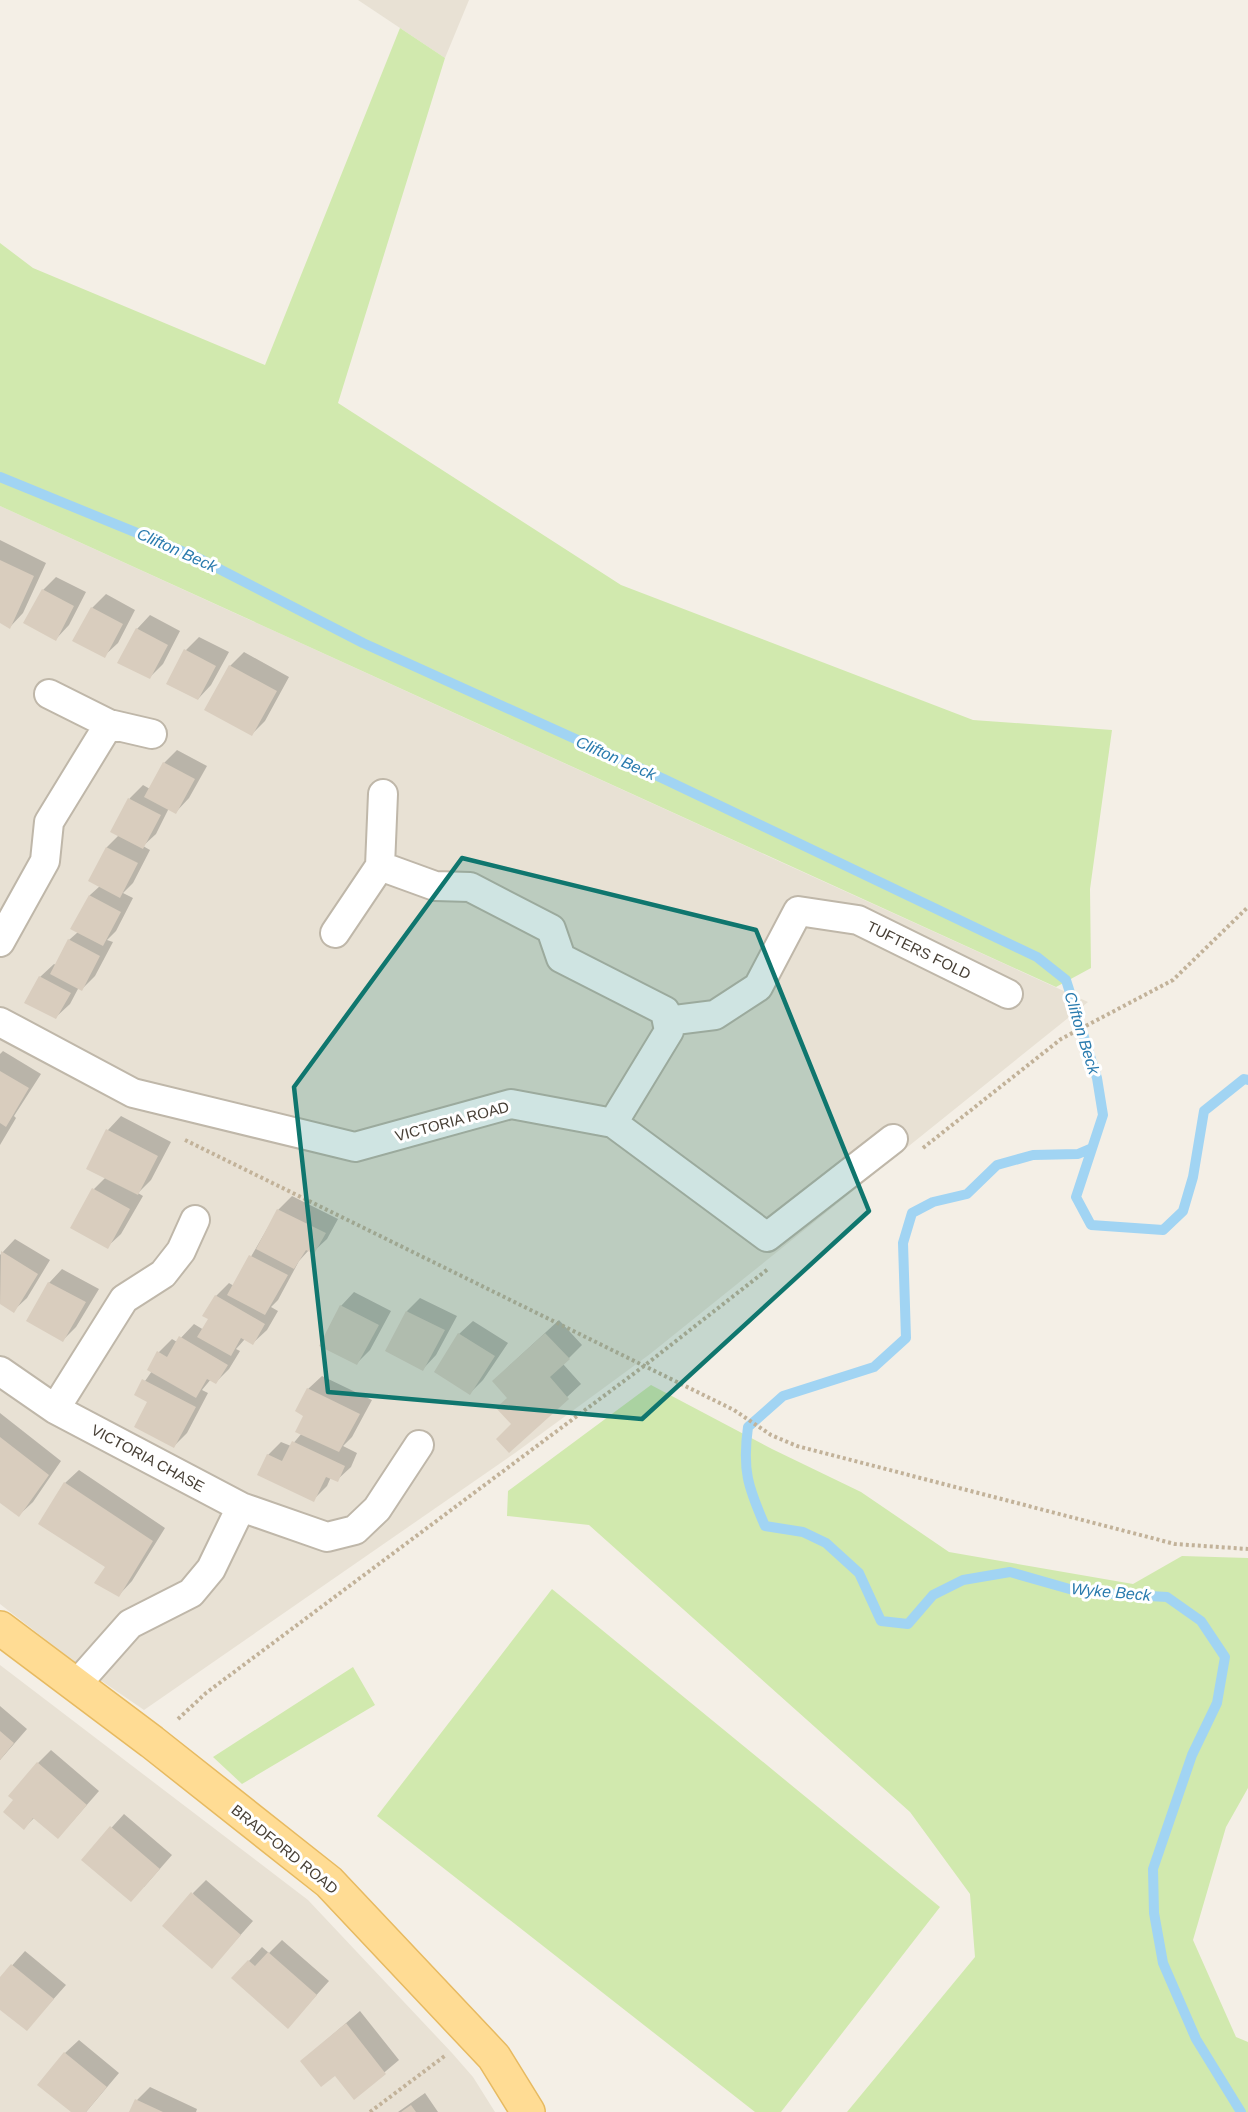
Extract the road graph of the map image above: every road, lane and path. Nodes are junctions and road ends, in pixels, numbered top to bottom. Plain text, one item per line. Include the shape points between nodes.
1 (49, 694) dead end
2 (109, 724) junction
3 (152, 734) dead end
4 (383, 794) dead end
5 (380, 866) junction
6 (1248, 907) edge
7 (335, 933) dead end
8 (0, 942) edge
9 (1008, 994) dead end
10 (667, 1021) junction
11 (0, 1022) edge
12 (613, 1123) junction
13 (182, 1138) dead end
14 (904, 1147) joint
15 (195, 1220) dead end
16 (776, 1263) dead end
17 (644, 1366) junction
18 (0, 1371) edge
19 (55, 1409) junction
20 (419, 1445) dead end
21 (241, 1507) junction
22 (1248, 1549) edge
23 (0, 1628) edge
24 (76, 1685) junction
25 (152, 1742) junction
26 (473, 2035) junction
27 (370, 2112) edge
28 (528, 2112) edge

1 - 2 street
2 - 3 street
2 - 8 street via 49,822 45,861
4 - 5 street
5 - 7 street
5 - 10 street via 435,886 470,887 551,929 561,958 664,1011
6 - 14 path via 1173,980 1061,1039
9 - 10 street, TUFTERS FOLD via 858,920 798,911 758,987 715,1015
10 - 12 street via 669,1031
11 - 12 street, VICTORIA ROAD via 133,1093 355,1147 512,1104
12 - 14 street, VICTORIA ROAD via 767,1237
13 - 17 path
15 - 19 street via 181,1251 163,1274 124,1299
16 - 17 path
17 - 22 path via 734,1410 771,1436 798,1446 1175,1544
17 - 25 path via 206,1694
18 - 19 street, VICTORIA CHASE
19 - 21 street, VICTORIA CHASE
20 - 21 street, VICTORIA CHASE via 377,1509 355,1530 327,1537
21 - 24 street via 211,1569 190,1593 130,1624
23 - 24 main road, BRADFORD ROAD
24 - 25 main road, BRADFORD ROAD
25 - 26 main road, BRADFORD ROAD via 329,1882
26 - 27 path
26 - 28 main road, BRADFORD ROAD via 494,2057

